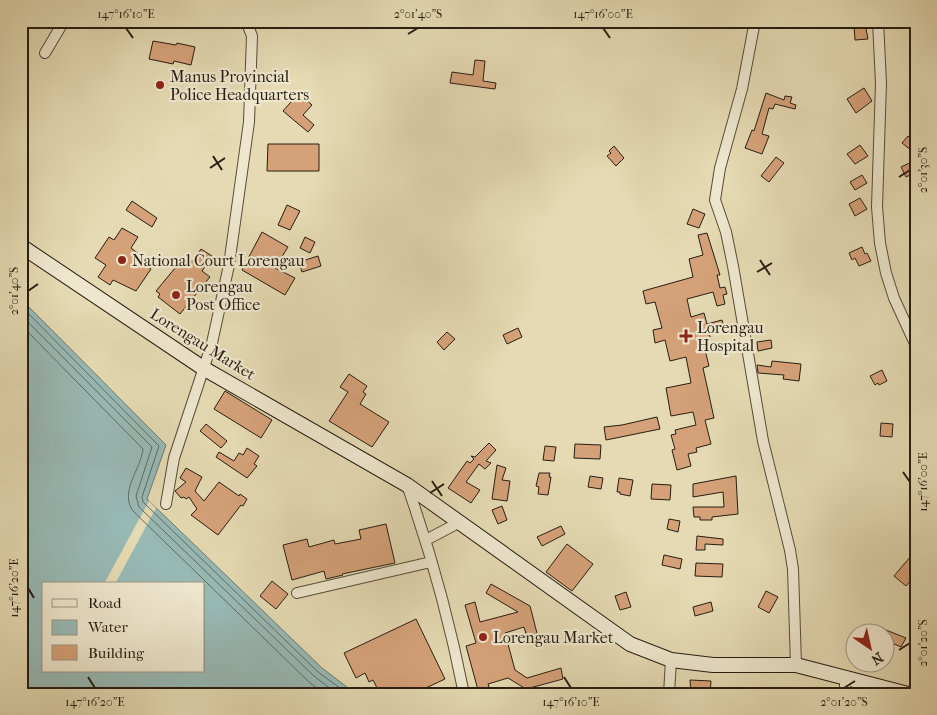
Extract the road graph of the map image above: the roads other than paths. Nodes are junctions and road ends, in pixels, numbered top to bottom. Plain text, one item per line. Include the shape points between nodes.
1 (64, 21) edge
2 (246, 21) edge
3 (754, 21) edge
4 (878, 21) edge
5 (45, 52) dead end
6 (21, 246) edge
7 (916, 346) edge
8 (202, 368) junction
9 (407, 485) junction
10 (166, 504) dead end
11 (460, 522) junction
12 (426, 540) junction
13 (431, 562) junction
14 (297, 593) dead end
15 (671, 660) junction
16 (796, 665) junction
17 (845, 677) junction
18 (464, 694) edge
19 (669, 694) edge
20 (845, 694) edge
21 (908, 694) edge

1 - 5 street
2 - 8 street via 252,36 249,122 229,265 212,343
3 - 16 street via 742,89 720,168 715,200 733,266 762,441 794,569
4 - 7 street via 881,83 877,207 880,244 894,298
6 - 8 main road, Lorengau Market
8 - 9 main road, Lorengau Market
8 - 10 street via 174,458
9 - 11 main road, Lorengau Market
9 - 12 street
11 - 12 street
11 - 15 main road, Lorengau Market via 630,644
12 - 13 street
13 - 14 street
13 - 18 street
15 - 16 main road, Lorengau Market via 714,665
15 - 19 street
16 - 17 main road, Lorengau Market
17 - 20 street
17 - 21 main road, Lorengau Market

